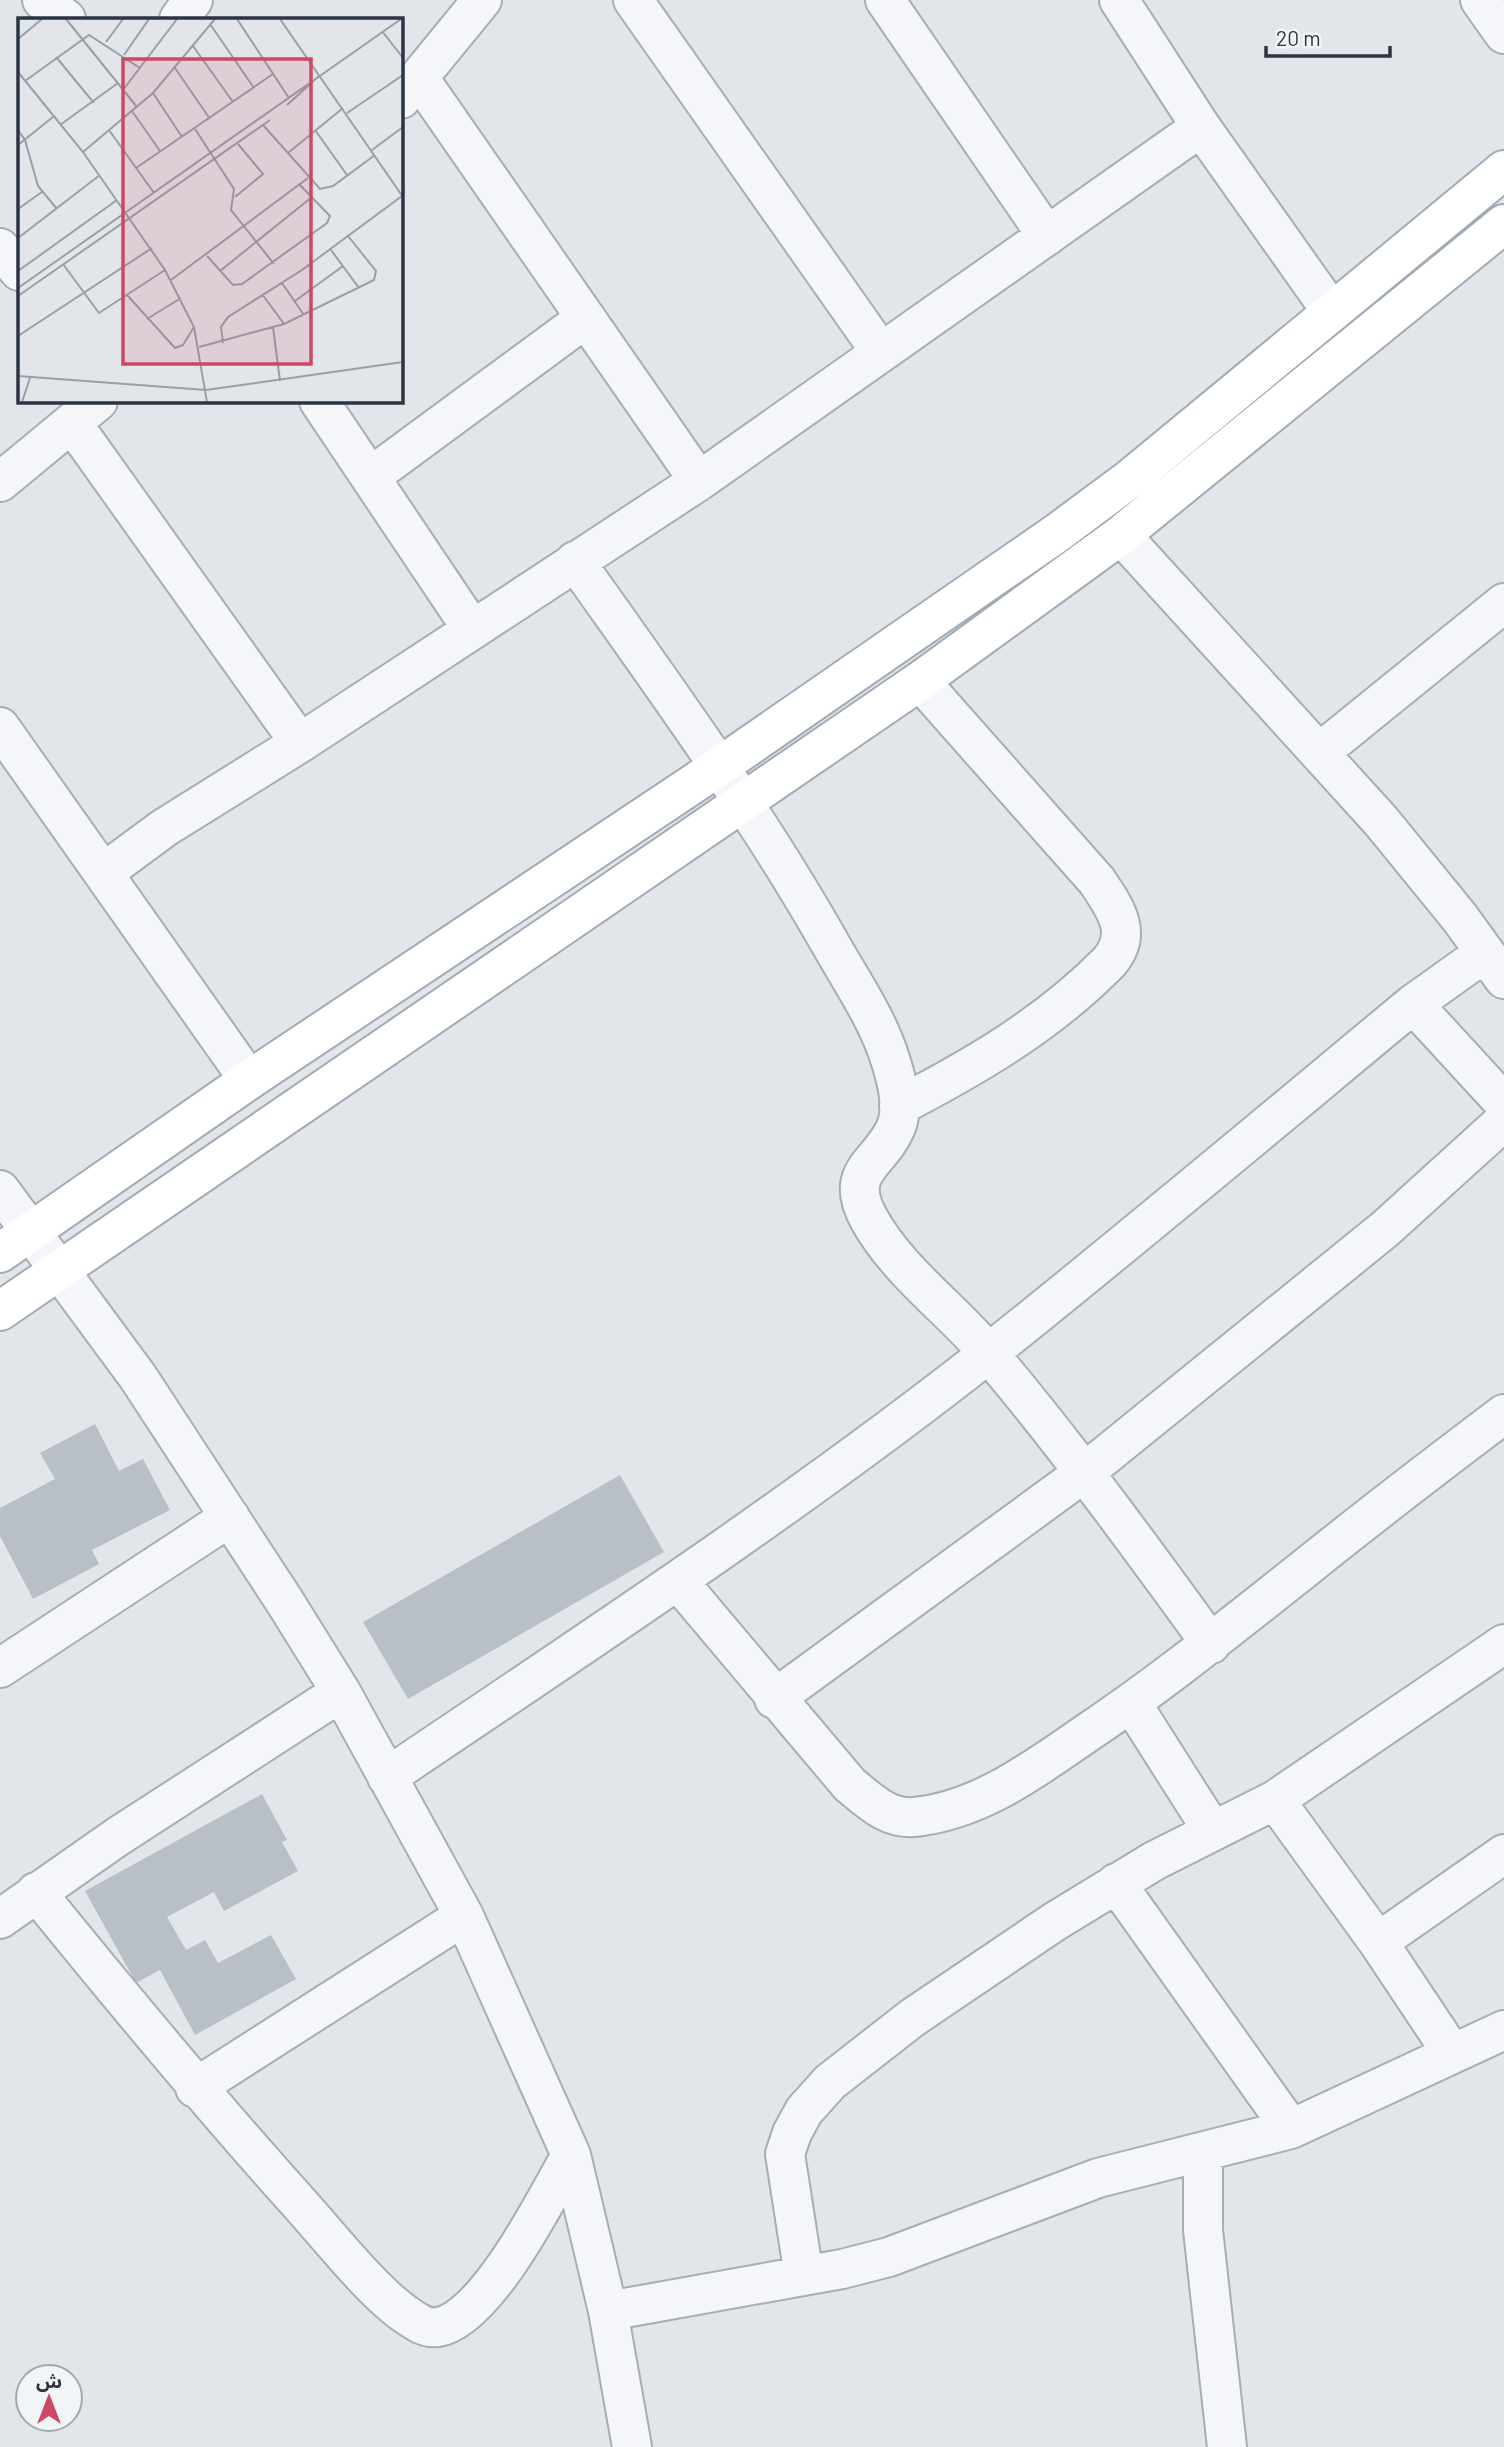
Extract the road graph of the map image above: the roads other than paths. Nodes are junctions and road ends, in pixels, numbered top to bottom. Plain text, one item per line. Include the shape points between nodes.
1 (42, 0) edge
2 (193, 0) edge
3 (482, 0) edge
4 (633, 0) edge
5 (885, 0) edge
6 (1119, 0) edge
7 (1480, 0) edge
8 (65, 18) edge
9 (180, 18) edge
10 (1504, 34) edge
11 (410, 89) edge
12 (1201, 127) junction
13 (1504, 170) edge
14 (1504, 224) edge
15 (1047, 236) junction
16 (1332, 312) junction
17 (586, 318) junction
18 (880, 351) junction
19 (320, 402) edge
20 (85, 412) edge
21 (370, 477) junction
22 (699, 481) junction
23 (0, 482) edge
24 (1121, 535) junction
25 (575, 562) junction
26 (1504, 603) edge
27 (472, 629) junction
28 (920, 681) junction
29 (0, 727) edge
30 (300, 743) junction
31 (1319, 753) junction
32 (720, 766) junction
33 (746, 802) junction
34 (103, 873) junction
35 (1493, 966) edge
36 (1413, 1004) junction
37 (249, 1080) junction
38 (1504, 1103) edge
39 (899, 1106) junction
40 (1504, 1121) edge
41 (0, 1190) edge
42 (15, 1242) edge
43 (59, 1270) junction
44 (0, 1311) edge
45 (988, 1353) junction
46 (1504, 1414) edge
47 (1085, 1472) junction
48 (230, 1517) junction
49 (677, 1581) junction
50 (1212, 1644) junction
51 (1504, 1644) edge
52 (0, 1668) edge
53 (341, 1692) junction
54 (774, 1699) junction
55 (1132, 1704) junction
56 (387, 1777) junction
57 (1275, 1800) junction
58 (1212, 1830) junction
59 (1504, 1854) edge
60 (1116, 1883) junction
61 (36, 1892) junction
62 (464, 1916) junction
63 (0, 1919) edge
64 (1378, 1941) junction
65 (1504, 2030) edge
66 (1452, 2053) junction
67 (195, 2088) junction
68 (1291, 2129) junction
69 (1203, 2152) junction
70 (571, 2155) junction
71 (804, 2276) junction
72 (608, 2311) junction
73 (632, 2447) edge
74 (1227, 2447) edge

1 - 8 street
2 - 9 street
3 - 11 street
4 - 18 street
5 - 15 street
6 - 12 street
7 - 10 street
11 - 17 street
12 - 15 street
12 - 16 street
13 - 16 main road
14 - 24 main road
15 - 18 street
16 - 32 main road via 1057,533
17 - 21 street
17 - 22 street
18 - 22 street
19 - 21 street
20 - 23 street
20 - 30 street
21 - 27 street
22 - 25 street
24 - 28 main road
24 - 31 street
25 - 27 street
25 - 32 street
26 - 31 street
27 - 30 street
28 - 33 main road
28 - 39 street via 1097,881 1123,928 1119,951 1045,1021
29 - 34 street
30 - 34 street via 164,828
31 - 35 street via 1381,821
32 - 33 street
32 - 37 main road
33 - 39 street via 880,1035 891,1062
33 - 43 main road
34 - 37 street
35 - 36 street
36 - 38 street
36 - 45 street
37 - 42 main road
39 - 45 street via 891,1136 860,1180 862,1205 905,1268
40 - 47 street via 1385,1228
41 - 42 street
42 - 43 street
43 - 44 main road
43 - 48 street via 138,1377
45 - 47 street
45 - 49 street
46 - 50 street
47 - 50 street
47 - 54 street
48 - 52 street
48 - 53 street
49 - 54 street
49 - 56 street
50 - 55 street
51 - 57 street
53 - 56 street
53 - 61 street
54 - 55 street via 850,1785 883,1812 912,1817 954,1808 1007,1786
55 - 58 street
56 - 62 street
57 - 58 street
57 - 64 street
58 - 60 street
59 - 64 street
60 - 68 street
60 - 71 street via 912,2018 816,2095 792,2133 785,2154
61 - 63 street
61 - 67 street
62 - 67 street
62 - 70 street
64 - 66 street
65 - 66 street
66 - 68 street
67 - 70 street via 402,2312 429,2327 453,2322 481,2297 531,2228
68 - 69 street
69 - 71 street via 1098,2178 889,2257
69 - 74 street via 1203,2230
70 - 72 street
71 - 72 street
72 - 73 street

